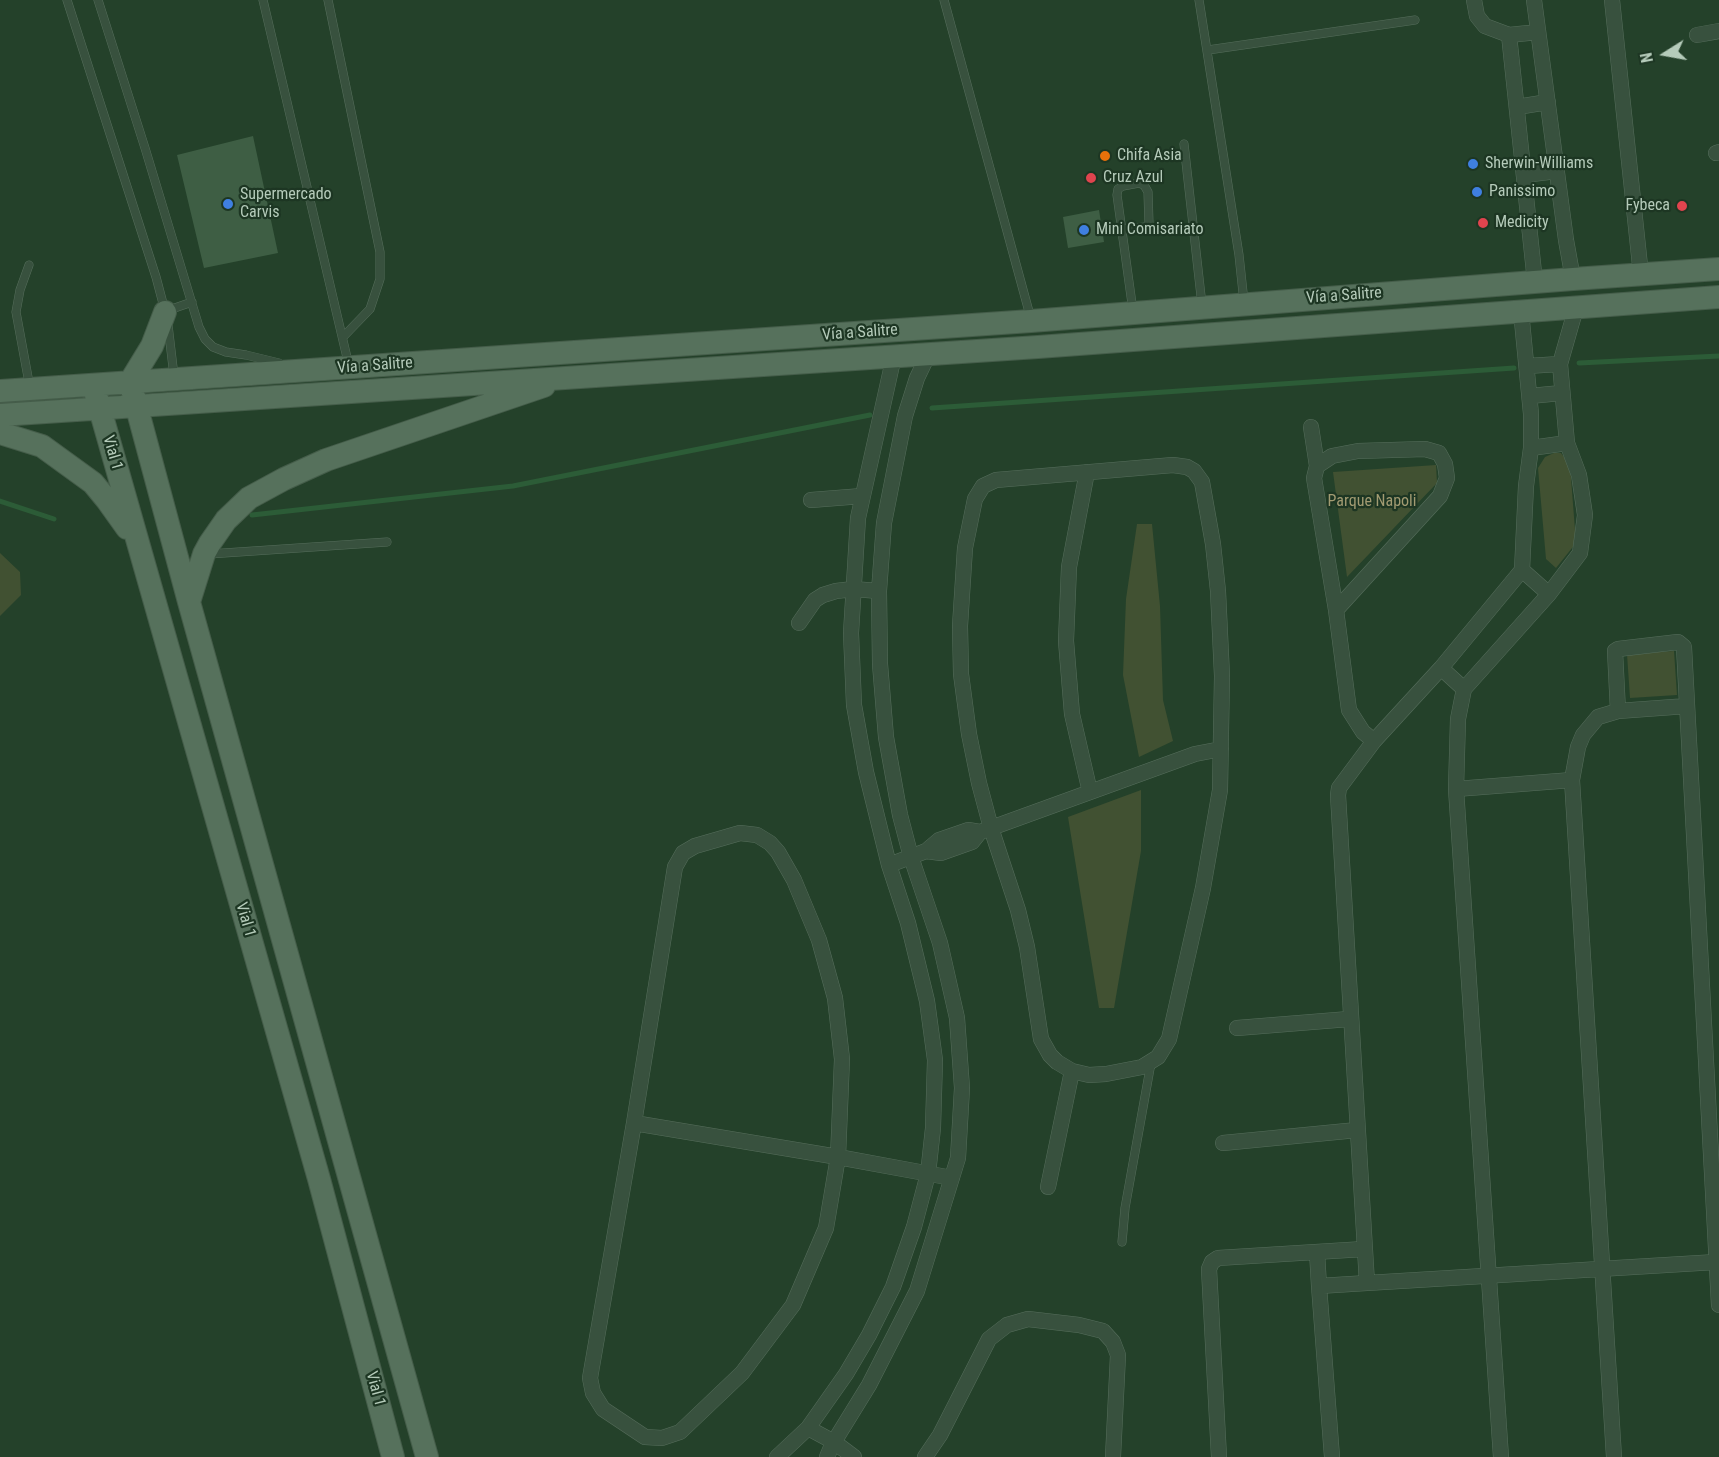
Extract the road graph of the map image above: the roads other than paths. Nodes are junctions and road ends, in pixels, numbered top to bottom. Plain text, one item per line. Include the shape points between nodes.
1 (67, 0) edge
2 (98, 0) edge
3 (263, 0) edge
4 (328, 0) edge
5 (944, 0) edge
6 (1199, 0) edge
7 (1474, 0) edge
8 (1534, 0) edge
9 (1612, 0) edge
10 (1415, 20) dead end
11 (1719, 31) edge
12 (1539, 32) junction
13 (1509, 35) junction
14 (1697, 35) dead end
15 (1208, 50) junction
16 (1548, 102) junction
17 (1517, 107) junction
18 (1184, 144) dead end
19 (1557, 171) junction
20 (1524, 175) junction
21 (1122, 229) junction
22 (29, 265) dead end
23 (1719, 270) edge
24 (1641, 275) junction
25 (1574, 279) junction
26 (1535, 282) junction
27 (1719, 297) edge
28 (192, 302) junction
29 (1244, 304) junction
30 (1202, 307) junction
31 (1576, 308) junction
32 (165, 312) junction
33 (1134, 312) junction
34 (1521, 312) junction
35 (1031, 321) junction
36 (343, 337) junction
37 (928, 354) junction
38 (894, 356) junction
39 (1560, 364) junction
40 (1527, 366) junction
41 (350, 368) junction
42 (307, 370) junction
43 (573, 376) junction
44 (130, 382) junction
45 (93, 385) junction
46 (31, 389) junction
47 (0, 391) edge
48 (176, 391) junction
49 (1561, 393) junction
50 (1530, 396) junction
51 (137, 406) junction
52 (100, 409) junction
53 (0, 415) edge
54 (1311, 427) dead end
55 (0, 433) edge
56 (1567, 443) junction
57 (1531, 448) junction
58 (1317, 466) junction
59 (1087, 472) junction
60 (862, 496) junction
61 (811, 500) dead end
62 (858, 518) junction
63 (884, 523) junction
64 (136, 541) junction
65 (387, 542) dead end
66 (204, 554) junction
67 (1522, 570) junction
68 (853, 589) junction
69 (879, 591) junction
70 (1549, 594) junction
71 (189, 602) junction
72 (1336, 610) junction
73 (799, 624) dead end
74 (1441, 668) junction
75 (1464, 689) junction
76 (1687, 706) junction
77 (1618, 711) junction
78 (1374, 741) junction
79 (1221, 749) junction
80 (1572, 780) junction
81 (1456, 789) junction
82 (1090, 792) junction
83 (986, 830) junction
84 (911, 857) junction
85 (889, 865) junction
86 (1350, 1019) junction
87 (1237, 1028) dead end
88 (1151, 1063) junction
89 (1072, 1071) junction
90 (634, 1123) junction
91 (1357, 1130) junction
92 (1223, 1143) dead end
93 (838, 1156) junction
94 (928, 1174) junction
95 (952, 1178) junction
96 (1048, 1187) dead end
97 (1122, 1242) dead end
98 (1364, 1249) junction
99 (1317, 1252) junction
100 (1716, 1262) junction
101 (1602, 1269) junction
102 (1489, 1276) junction
103 (1366, 1283) junction
104 (1319, 1286) junction
105 (1719, 1305) edge
106 (808, 1428) junction
107 (834, 1442) junction
108 (393, 1457) edge
109 (427, 1457) edge
110 (777, 1457) edge
111 (827, 1457) edge
112 (854, 1457) edge
113 (926, 1457) edge
114 (1113, 1457) edge
115 (1219, 1457) edge
116 (1332, 1457) edge
117 (1501, 1457) edge
118 (1614, 1457) edge

1 - 32 lane
2 - 28 lane
3 - 36 lane
4 - 36 lane via 380,252 380,279 370,309
5 - 35 lane
6 - 15 lane
7 - 13 street via 1477,16 1485,26
8 - 12 street
9 - 24 street
10 - 15 lane
11 - 14 street
12 - 13 street
12 - 16 street
13 - 17 street
15 - 29 lane
16 - 17 street
16 - 19 street
17 - 20 street
18 - 30 lane
19 - 20 street
19 - 25 street
20 - 26 street
21 - 21 lane via 1118,189 1144,185 1148,192 1149,224
21 - 33 lane
22 - 46 lane via 16,312
23 - 24 main road, Vía a Salitre
24 - 25 main road, Vía a Salitre
25 - 26 main road, Vía a Salitre
26 - 29 main road, Vía a Salitre
27 - 31 main road, Vía a Salitre
28 - 32 lane
28 - 42 lane via 199,327 213,347
29 - 30 main road, Vía a Salitre
30 - 33 main road, Vía a Salitre
31 - 34 main road, Vía a Salitre
31 - 39 street
32 - 44 main road via 152,346
32 - 48 lane
33 - 35 main road, Vía a Salitre
34 - 37 main road, Vía a Salitre
34 - 40 street
35 - 41 main road, Vía a Salitre
36 - 41 lane
37 - 38 main road, Vía a Salitre
37 - 63 street via 905,416
38 - 43 main road, Vía a Salitre
38 - 60 street
39 - 40 street
39 - 49 street
40 - 50 street
41 - 42 main road, Vía a Salitre
42 - 48 main road, Vía a Salitre
43 - 48 main road, Vía a Salitre
43 - 66 main road via 326,460 284,479 249,498 226,520
44 - 45 main road, Vía a Salitre
44 - 48 main road, Vía a Salitre
44 - 51 main road
45 - 46 main road, Vía a Salitre
45 - 52 main road, Vial 1
46 - 47 main road, Vía a Salitre
48 - 51 main road, Vía a Salitre
49 - 50 street
49 - 56 street
50 - 57 street
51 - 52 main road, Vía a Salitre
51 - 71 main road
52 - 53 main road, Vía a Salitre
52 - 64 main road, Vial 1
54 - 58 street
55 - 64 main road via 42,446 93,483
56 - 57 street
56 - 70 street via 1580,475 1585,515 1580,553
57 - 67 street
58 - 72 street via 1314,478
58 - 72 street via 1332,456 1358,451 1425,449 1439,453 1447,478 1440,496
59 - 79 street via 1180,465 1194,471 1202,482 1218,591
59 - 82 street via 1069,567 1066,641 1072,714
59 - 83 street via 996,480 983,486 975,499 965,548 961,674
60 - 61 street
60 - 62 street
62 - 63 street
62 - 68 street
63 - 69 street
64 - 108 main road, Vial 1 via 319,1179
65 - 66 lane
66 - 71 main road
67 - 70 street
67 - 74 street
68 - 69 street
68 - 73 street via 815,600
68 - 85 street via 854,705
69 - 84 street via 886,737
70 - 75 street
71 - 109 main road
72 - 78 street via 1349,710
74 - 75 street
74 - 78 street
75 - 81 street via 1458,719
76 - 77 street
76 - 77 street via 1684,647 1678,642 1615,651
76 - 100 street
77 - 80 street via 1598,717 1583,735
78 - 86 street via 1339,788 1338,795
79 - 82 street via 1195,754
79 - 88 street via 1220,790 1179,997 1169,1039
80 - 81 street
80 - 101 street
81 - 102 street
82 - 83 street
83 - 84 street via 972,842 941,853 926,851
83 - 89 street via 1016,902 1041,1039 1057,1062
84 - 85 street
84 - 95 street via 940,943 957,1018 961,1122
85 - 94 street via 927,1001 935,1060
86 - 87 street
86 - 91 street
88 - 89 street via 1098,1075
88 - 97 lane
89 - 96 street
90 - 93 street
90 - 93 street via 675,867 683,853 695,846 740,833 757,835 778,852 794,880 819,940 835,998 842,1059
90 - 93 street via 590,1378 593,1393 603,1409 645,1437 662,1438 680,1432 742,1373 794,1305 826,1228
91 - 92 street
91 - 98 street
93 - 94 street
94 - 95 street
94 - 106 street via 893,1287 846,1374
95 - 107 street via 917,1291 869,1385
98 - 99 street
98 - 103 street
99 - 104 street
99 - 115 street via 1218,1258 1212,1262 1209,1269
100 - 101 street
100 - 105 street
101 - 102 street
101 - 118 street
102 - 103 street
102 - 117 street
103 - 104 street
104 - 116 street
106 - 107 street
106 - 110 street
107 - 111 street
107 - 112 street
113 - 114 street via 989,1339 1006,1325 1028,1319 1102,1331 1113,1342 1118,1355

